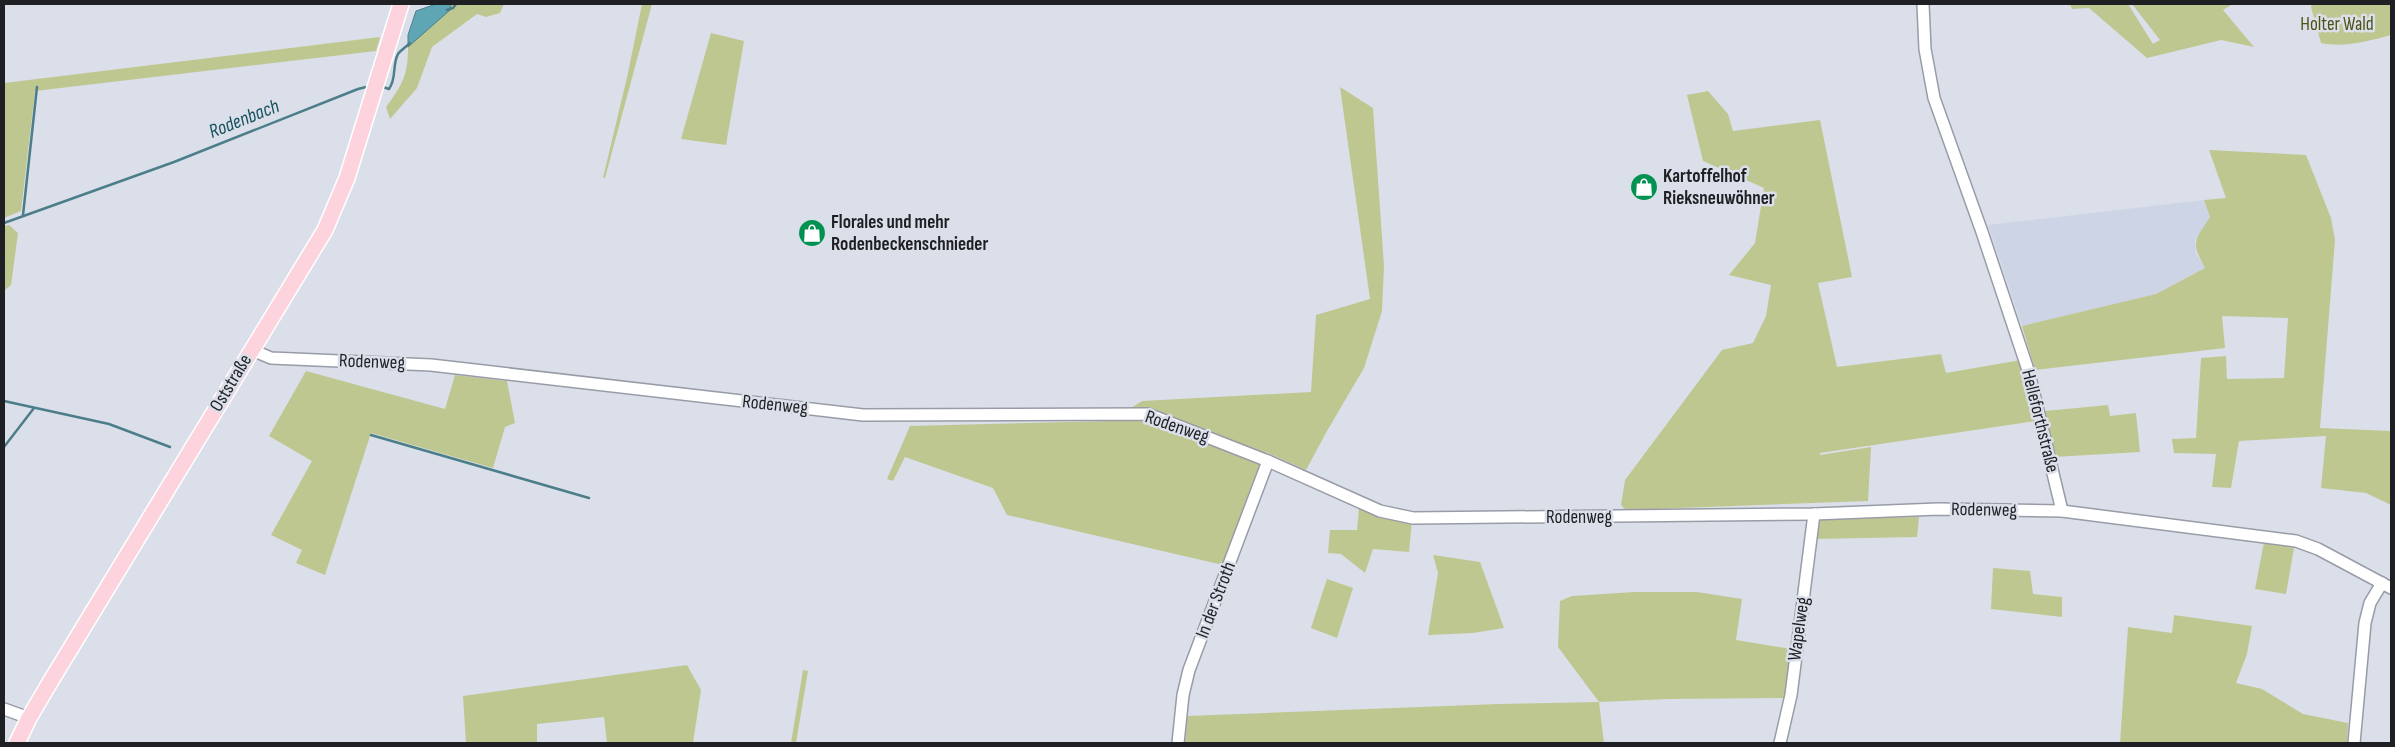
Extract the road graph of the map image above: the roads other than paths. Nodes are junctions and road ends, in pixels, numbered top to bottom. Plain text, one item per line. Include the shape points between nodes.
1 (401, 4) edge
2 (1923, 4) edge
3 (252, 350) junction
4 (1268, 461) junction
5 (2062, 511) junction
6 (1814, 514) junction
7 (2387, 586) edge
8 (4, 709) edge
9 (29, 718) junction
10 (17, 743) edge
11 (1178, 743) edge
12 (1780, 743) edge
13 (2354, 743) edge

1 - 3 main road, Oststraße via 338,204
2 - 5 street, Helleforthstraße via 1925,49 1934,98 2029,373
3 - 4 street, Rodenweg via 271,358 431,365 863,415 1148,414
3 - 9 main road, Oststraße
4 - 6 street, Rodenweg via 1380,511 1412,518
4 - 11 street, In der Stroth via 1182,695
5 - 6 street, Rodenweg via 1938,509
5 - 7 street via 2296,542
6 - 12 street, Wapelweg via 1791,695
7 - 13 street via 2370,602 2365,622
8 - 9 street
9 - 10 main road, Oststraße

